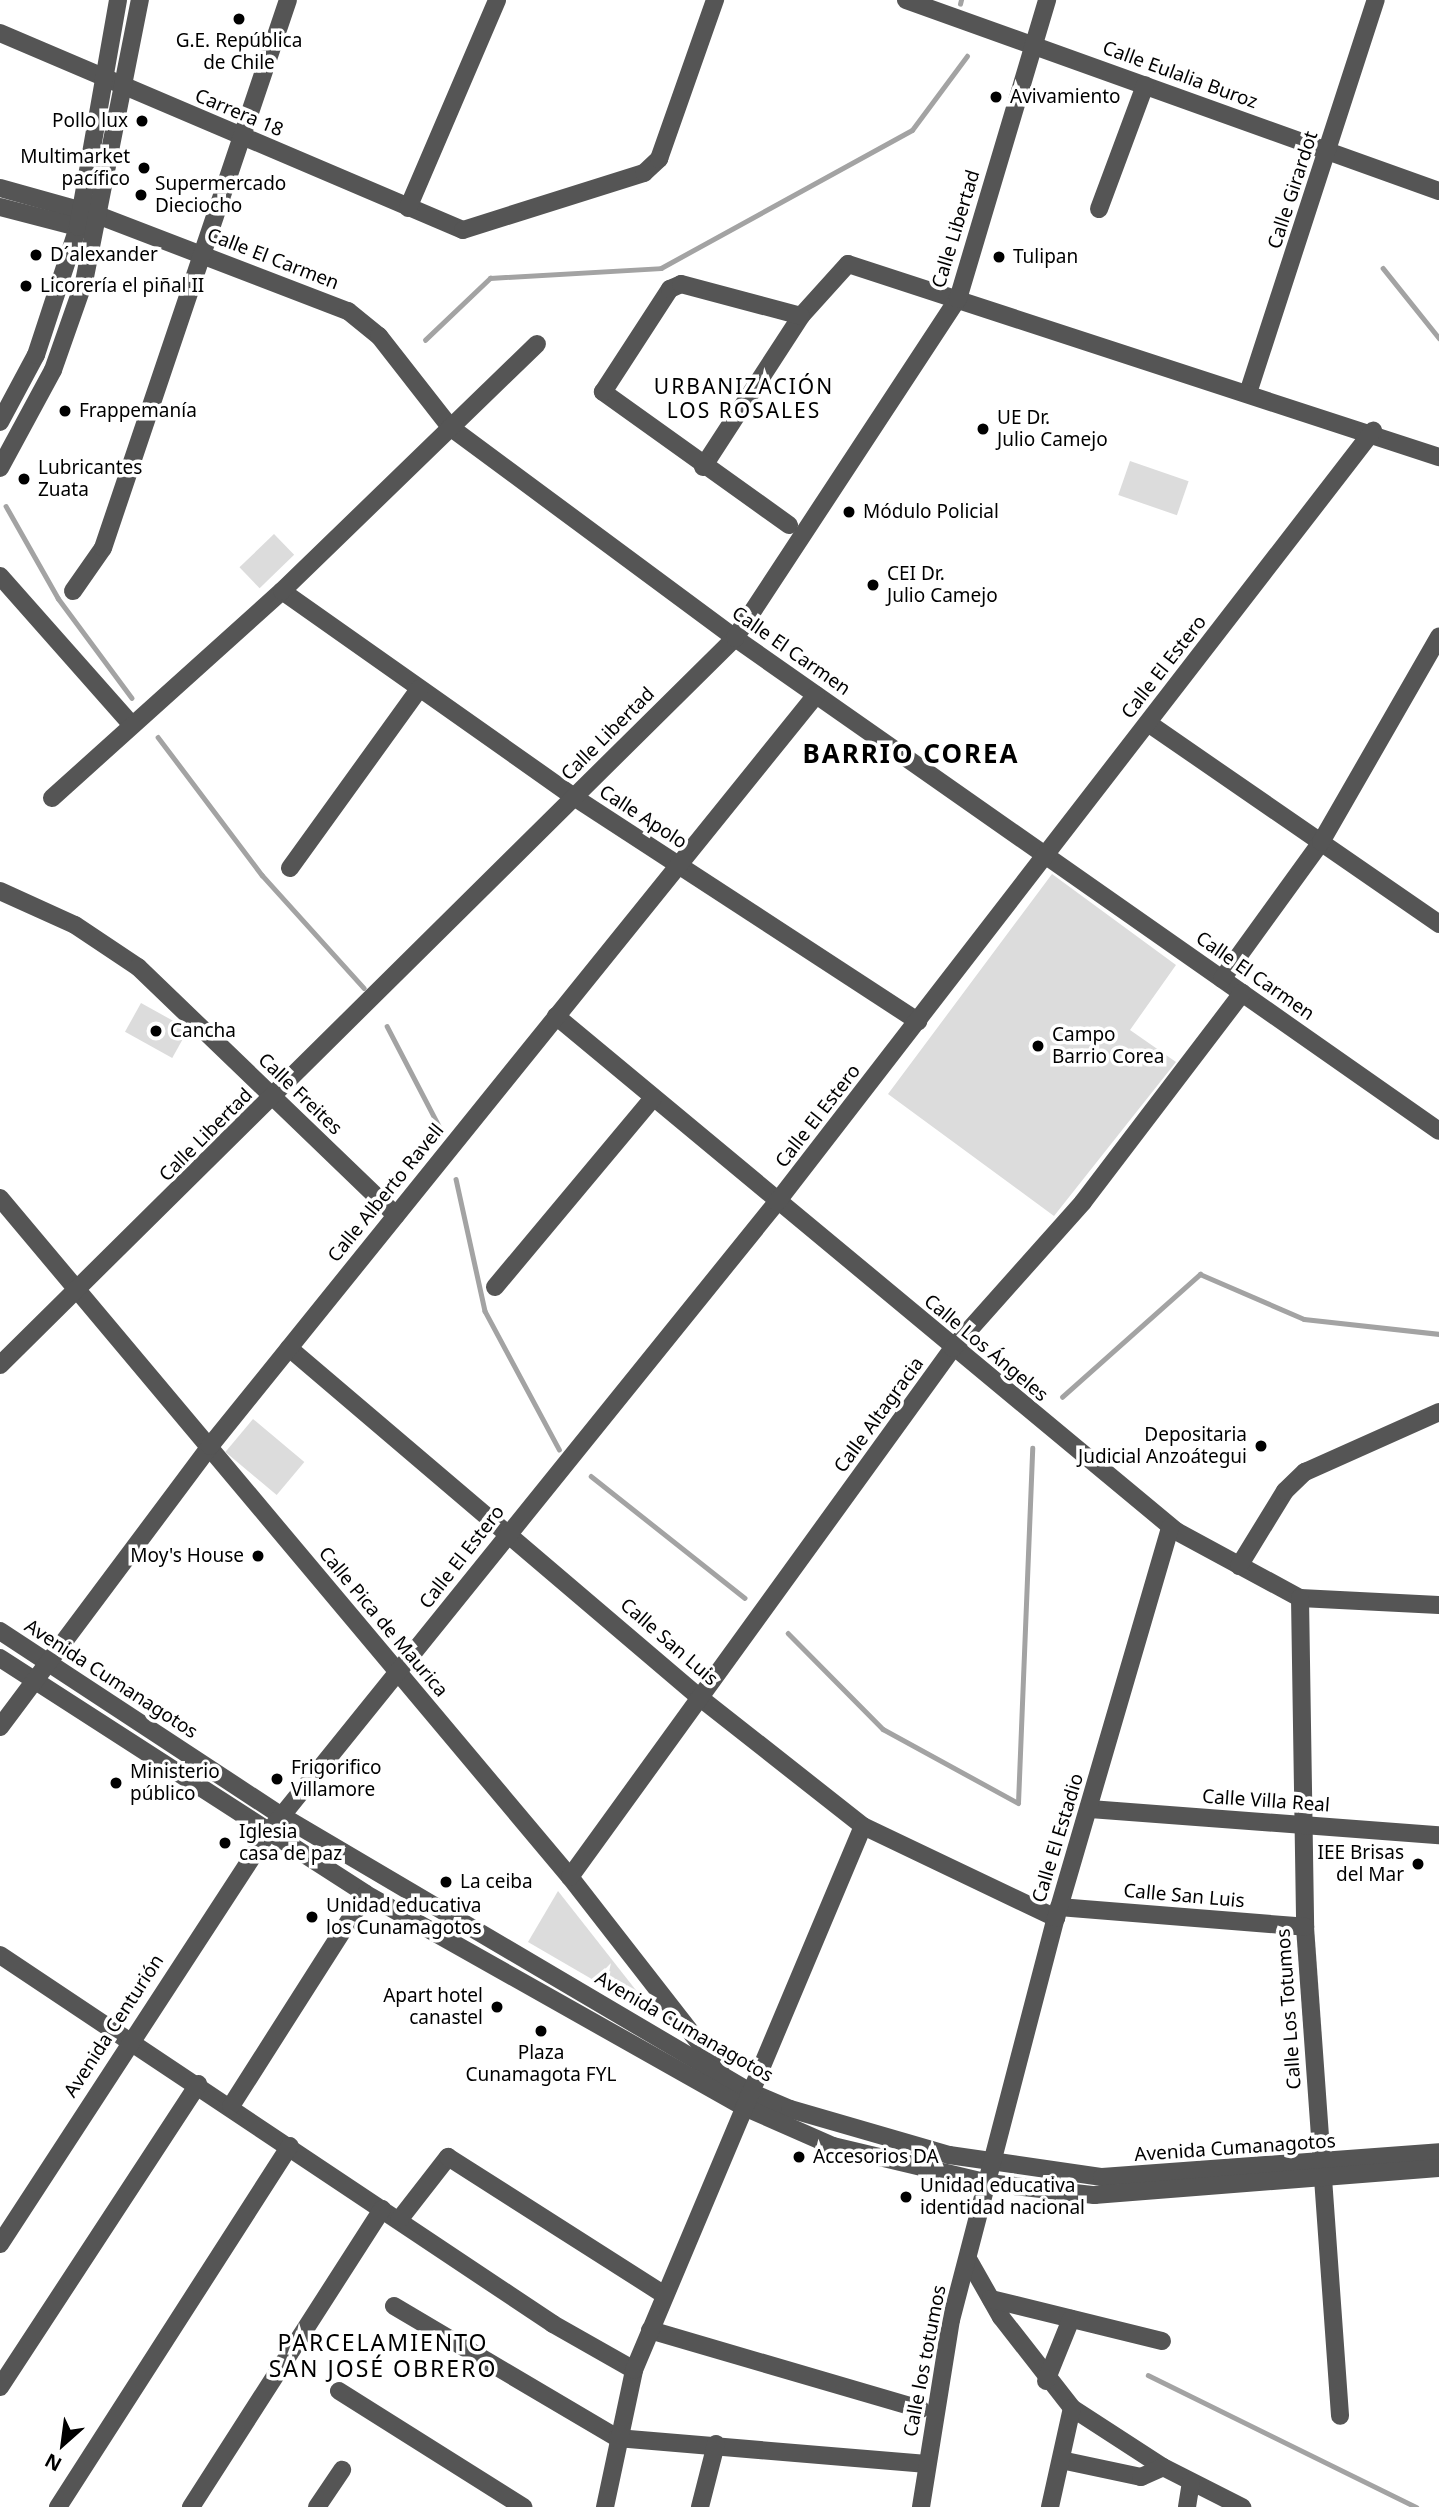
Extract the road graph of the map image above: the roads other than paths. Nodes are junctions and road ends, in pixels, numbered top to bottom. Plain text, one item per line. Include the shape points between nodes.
1 (118, 0) edge
2 (139, 0) edge
3 (288, 0) edge
4 (497, 0) edge
5 (715, 0) edge
6 (906, 0) edge
7 (1047, 0) edge
8 (1377, 0) edge
9 (0, 33) edge
10 (1034, 45) junction
11 (105, 78) junction
12 (1145, 85) junction
13 (123, 86) junction
14 (241, 136) junction
15 (1328, 151) junction
16 (0, 188) edge
17 (1439, 191) edge
18 (0, 207) edge
19 (408, 208) junction
20 (1099, 209) dead end
21 (80, 219) junction
22 (99, 224) junction
23 (201, 253) junction
24 (958, 299) junction
25 (801, 316) junction
26 (537, 344) dead end
27 (1248, 393) junction
28 (0, 422) edge
29 (450, 427) junction
30 (1373, 431) junction
31 (1439, 457) edge
32 (703, 467) junction
33 (0, 468) edge
34 (789, 525) dead end
35 (0, 576) edge
36 (73, 591) dead end
37 (282, 591) junction
38 (1439, 637) edge
39 (735, 638) junction
40 (419, 689) junction
41 (817, 695) junction
42 (1148, 723) junction
43 (132, 725) junction
44 (574, 797) junction
45 (52, 798) dead end
46 (1321, 842) junction
47 (1046, 853) junction
48 (677, 864) junction
49 (290, 867) dead end
50 (0, 891) edge
51 (1439, 924) edge
52 (1223, 979) junction
53 (1242, 993) junction
54 (556, 1016) junction
55 (918, 1021) junction
56 (274, 1097) junction
57 (653, 1098) junction
58 (1439, 1131) edge
59 (0, 1198) edge
60 (777, 1202) junction
61 (396, 1215) junction
62 (495, 1287) dead end
63 (78, 1293) junction
64 (289, 1348) junction
65 (953, 1348) junction
66 (0, 1365) edge
67 (1439, 1412) edge
68 (210, 1446) junction
69 (1170, 1527) junction
70 (509, 1530) junction
71 (1239, 1566) junction
72 (1300, 1598) junction
73 (1439, 1605) edge
74 (0, 1631) edge
75 (0, 1658) edge
76 (48, 1662) junction
77 (399, 1672) junction
78 (34, 1680) junction
79 (699, 1697) junction
80 (0, 1727) edge
81 (1090, 1809) junction
82 (282, 1816) junction
83 (1300, 1825) junction
84 (863, 1826) junction
85 (267, 1834) junction
86 (1439, 1835) edge
87 (570, 1877) junction
88 (366, 1894) junction
89 (1058, 1912) junction
90 (1305, 1927) junction
91 (0, 1955) edge
92 (130, 2038) junction
93 (727, 2078) junction
94 (198, 2084) junction
95 (747, 2100) junction
96 (231, 2106) junction
97 (290, 2146) junction
98 (1439, 2152) edge
99 (992, 2162) junction
100 (1439, 2168) edge
101 (1321, 2171) junction
102 (988, 2183) junction
103 (382, 2209) junction
104 (399, 2220) junction
105 (0, 2244) edge
106 (968, 2259) junction
107 (665, 2295) junction
108 (991, 2298) junction
109 (394, 2306) dead end
110 (1072, 2319) junction
111 (650, 2330) junction
112 (1163, 2341) dead end
113 (634, 2370) junction
114 (1046, 2381) junction
115 (0, 2387) edge
116 (339, 2391) dead end
117 (1072, 2408) junction
118 (921, 2409) dead end
119 (1340, 2416) dead end
120 (617, 2438) junction
121 (716, 2444) junction
122 (1060, 2460) junction
123 (927, 2464) junction
124 (1163, 2467) junction
125 (342, 2470) dead end
126 (1191, 2482) junction
127 (58, 2507) edge
128 (191, 2507) edge
129 (317, 2507) edge
130 (523, 2507) edge
131 (605, 2507) edge
132 (700, 2507) edge
133 (921, 2507) edge
134 (1050, 2507) edge
135 (1187, 2507) edge
136 (1242, 2507) edge

1 - 11 street
2 - 13 street
3 - 14 street
4 - 19 street
5 - 19 street, Carrera 18 via 659,159 644,173 463,230
6 - 10 street, Calle Eulalia Buroz
7 - 10 street, Calle Libertad
8 - 15 street, Calle Girardot
9 - 11 street, Carrera 18
10 - 12 street, Calle Eulalia Buroz
10 - 24 street, Calle Libertad
11 - 13 street, Carrera 18
11 - 21 street
12 - 15 street, Calle Eulalia Buroz
12 - 20 street
13 - 14 street, Carrera 18
13 - 22 street
14 - 19 street, Carrera 18
14 - 23 street
15 - 17 street, Calle Eulalia Buroz
15 - 27 street, Calle Girardot
16 - 21 street
18 - 21 street
21 - 22 street, Calle El Carmen
21 - 28 street via 36,355
22 - 23 street, Calle El Carmen via 119,226
22 - 33 street via 53,370
23 - 29 street, Calle El Carmen via 348,311 379,336
23 - 36 street via 103,548
24 - 25 street via 848,264
24 - 27 street
24 - 39 street, Calle Libertad
25 - 32 street
25 - 32 street via 681,284 670,289 603,391 606,400
26 - 29 street
27 - 30 street
29 - 37 street
29 - 39 street, Calle El Carmen
30 - 31 street
30 - 42 street, Calle El Estero
32 - 34 street
35 - 43 street
37 - 40 street, Calle Apolo
37 - 43 street
38 - 46 street
39 - 41 street, Calle El Carmen
39 - 44 street, Calle Libertad
40 - 44 street, Calle Apolo
40 - 49 street
41 - 47 street, Calle El Carmen
41 - 48 street, Calle Alberto Ravell
42 - 46 street
42 - 47 street, Calle El Estero
43 - 45 street
44 - 48 street, Calle Apolo
44 - 56 street, Calle Libertad
46 - 51 street
46 - 52 street
47 - 52 street, Calle El Carmen
47 - 55 street, Calle El Estero
48 - 54 street, Calle Alberto Ravell
48 - 55 street, Calle Apolo
50 - 56 street, Calle Freites via 75,925 138,967
52 - 53 street, Calle El Carmen
53 - 58 street, Calle El Carmen
53 - 65 street, Calle Altagracia via 1083,1202
54 - 57 street, Calle Los Ángeles
54 - 61 street, Calle Alberto Ravell
55 - 60 street, Calle El Estero
56 - 61 street, Calle Freites
56 - 63 street, Calle Libertad
57 - 60 street, Calle Los Ángeles
57 - 62 street
59 - 63 street, Calle Pica de Maurica
60 - 65 street, Calle Los Ángeles
60 - 70 street, Calle El Estero
61 - 64 street, Calle Alberto Ravell
63 - 66 street, Calle Libertad
63 - 68 street, Calle Pica de Maurica
64 - 68 street, Calle Alberto Ravell
64 - 70 street, Calle San Luis
65 - 69 street, Calle Los Ángeles
65 - 79 street, Calle Altagracia
67 - 71 street via 1305,1472 1285,1491
68 - 76 street, Calle Alberto Ravell
68 - 77 street, Calle Pica de Maurica
69 - 71 street, Calle Los Ángeles
69 - 81 street, Calle El Estadio
70 - 77 street, Calle El Estero
70 - 79 street, Calle San Luis
71 - 72 street, Calle Los Ángeles
72 - 73 street, Calle Los Ángeles
72 - 83 street, Calle Los Totumos
74 - 76 street, Avenida Cumanagotos
75 - 78 street, Avenida Cumanagotos
76 - 78 street, Calle Alberto Ravell
76 - 82 street, Avenida Cumanagotos
77 - 82 street, Calle El Estero
77 - 87 street, Calle Pica de Maurica
78 - 80 street, Calle Alberto Ravell
78 - 85 street, Avenida Cumanagotos
79 - 84 street, Calle San Luis
79 - 87 street, Calle Altagracia
81 - 83 street, Calle Villa Real
81 - 89 street, Calle El Estadio
82 - 85 street, Avenida Centurión
82 - 93 street, Avenida Cumanagotos
83 - 86 street, Calle Villa Real
83 - 90 street, Calle Los Totumos
84 - 89 street, Calle San Luis
84 - 95 street
85 - 88 street, Avenida Cumanagotos
85 - 92 street, Avenida Centurión
87 - 93 street, Calle Pica de Maurica
88 - 95 street, Avenida Cumanagotos
88 - 96 street
89 - 90 street, Calle San Luis
89 - 99 street, Calle El Estadio
90 - 101 street, Calle Los Totumos
91 - 92 street
92 - 94 street
92 - 105 street, Avenida Centurión
93 - 95 street, Avenida Cumanagotos
94 - 96 street
94 - 115 street
95 - 99 street, Avenida Cumanagotos via 843,2128
95 - 102 street, Avenida Cumanagotos via 833,2146
95 - 107 street
96 - 97 street
97 - 103 street
97 - 127 street
98 - 101 street, Avenida Cumanagotos
99 - 101 street, Avenida Cumanagotos via 1102,2177
99 - 102 street, Calle El Estadio
100 - 101 street, Avenida Cumanagotos
101 - 102 street, Avenida Cumanagotos via 1107,2195
101 - 119 street, Calle Los Totumos
102 - 106 street, Calle los totumos
103 - 104 street
103 - 128 street
104 - 107 street via 448,2157
104 - 113 street
106 - 108 street
106 - 123 street, Calle los totumos via 951,2320
107 - 111 street
108 - 110 street
108 - 114 street
109 - 120 street
110 - 112 street
110 - 114 street
111 - 113 street
111 - 118 street
113 - 120 street
114 - 117 street
116 - 130 street
117 - 122 street
117 - 124 street
120 - 121 street
120 - 131 street
121 - 123 street
121 - 132 street
122 - 124 street via 1142,2477
122 - 134 street
123 - 133 street, Calle los totumos
124 - 126 street
125 - 129 street
126 - 135 street
126 - 136 street

